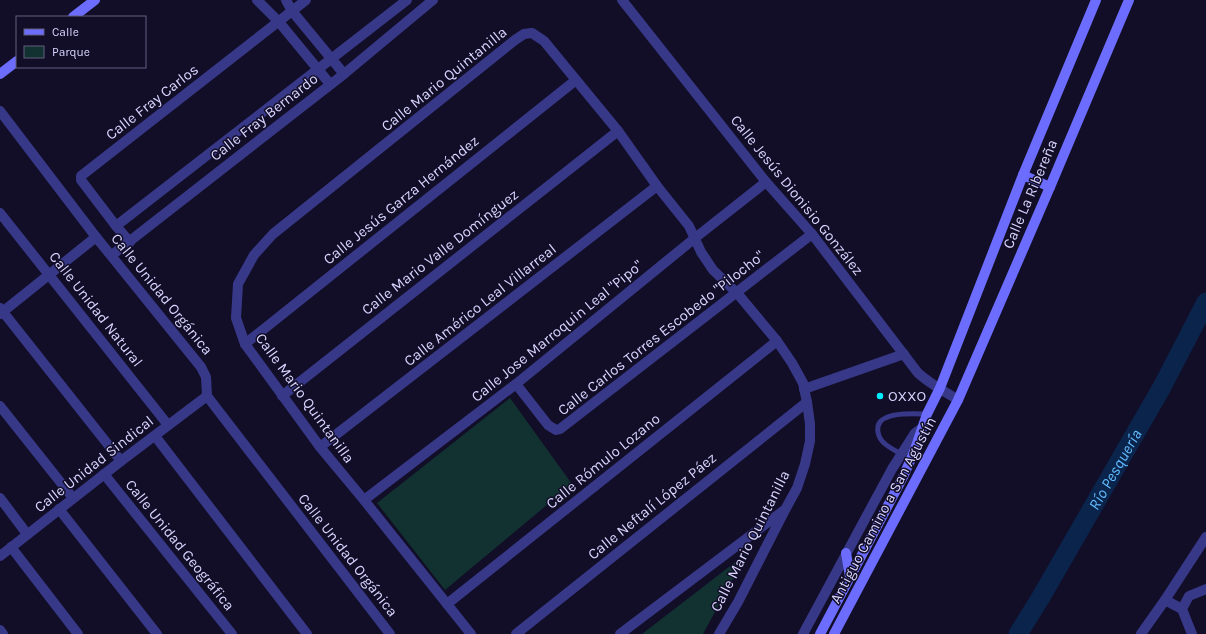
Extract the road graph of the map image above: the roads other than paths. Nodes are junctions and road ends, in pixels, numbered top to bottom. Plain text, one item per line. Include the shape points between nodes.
1 (95, 0) edge
2 (257, 0) edge
3 (286, 0) edge
4 (306, 0) edge
5 (407, 0) edge
6 (433, 0) edge
7 (622, 0) edge
8 (1096, 0) edge
9 (1129, 0) edge
10 (292, 11) junction
11 (74, 16) edge
12 (279, 22) junction
13 (331, 59) junction
14 (16, 62) edge
15 (319, 69) junction
16 (0, 74) edge
17 (344, 74) junction
18 (576, 80) junction
19 (330, 84) junction
20 (0, 111) edge
21 (618, 131) junction
22 (1023, 175) junction
23 (766, 182) junction
24 (657, 186) junction
25 (1050, 187) junction
26 (0, 213) edge
27 (116, 226) junction
28 (812, 234) junction
29 (96, 237) junction
30 (695, 238) junction
31 (130, 242) junction
32 (112, 255) junction
33 (50, 274) junction
34 (737, 293) junction
35 (1, 311) edge
36 (777, 341) junction
37 (245, 344) junction
38 (904, 354) junction
39 (516, 384) junction
40 (804, 388) junction
41 (940, 388) junction
42 (207, 396) junction
43 (282, 396) junction
44 (958, 400) junction
45 (808, 402) junction
46 (0, 406) edge
47 (927, 414) junction
48 (168, 425) junction
49 (922, 428) junction
50 (155, 436) junction
51 (320, 447) junction
52 (901, 454) junction
53 (910, 460) junction
54 (121, 461) junction
55 (104, 474) junction
56 (0, 498) edge
57 (73, 498) junction
58 (364, 500) junction
59 (59, 509) junction
60 (785, 510) junction
61 (27, 534) junction
62 (1206, 537) edge
63 (11, 547) junction
64 (846, 553) junction
65 (0, 556) edge
66 (850, 577) junction
67 (1173, 586) junction
68 (1206, 589) edge
69 (1189, 596) junction
70 (1165, 600) junction
71 (447, 604) junction
72 (1182, 609) junction
73 (0, 630) edge
74 (3, 634) edge
75 (78, 634) edge
76 (157, 634) edge
77 (232, 634) edge
78 (307, 634) edge
79 (390, 634) edge
80 (471, 634) edge
81 (516, 634) edge
82 (620, 634) edge
83 (719, 634) edge
84 (803, 634) edge
85 (820, 634) edge
86 (834, 634) edge
87 (1141, 634) edge
88 (1192, 634) edge

1 - 11 street
2 - 12 street
3 - 10 street
4 - 10 street, Calle Fray Carlos
5 - 13 street, Calle Fray Bernardo
6 - 17 street, Calle Fray Bernardo
7 - 23 street, Calle Jesús Dionisio González
8 - 22 street, Calle La Ribereña
9 - 25 street, Calle La Ribereña
10 - 12 street, Calle Fray Carlos
10 - 13 street
12 - 15 street
12 - 27 street, Calle Fray Carlos via 82,174 81,180
13 - 15 street, Calle Fray Bernardo
13 - 17 street
14 - 16 street
15 - 19 street
15 - 27 street, Calle Fray Bernardo
17 - 19 street, Calle Fray Bernardo
18 - 21 street, Calle Mario Quintanilla
18 - 37 street, Calle Jesús Garza Hernández
18 - 37 street, Calle Mario Quintanilla via 536,35 524,34 515,40 273,234 254,255 238,284 236,318
19 - 31 street, Calle Fray Bernardo
20 - 29 street, Calle Unidad Orgánica
21 - 24 street, Calle Mario Quintanilla
21 - 43 street, Calle Mario Valle Domínguez
22 - 25 street
22 - 41 street, Calle La Ribereña
23 - 28 street, Calle Jesús Dionisio González
23 - 30 street, Calle Jose Marroquin Leal "Pipo"
24 - 30 street, Calle Mario Quintanilla via 689,226
24 - 51 street, Calle Américo Leal Villarreal
25 - 44 street, Calle La Ribereña
26 - 33 street, Calle Unidad Natural
27 - 31 street, Calle Fray Carlos
28 - 34 street, Calle Carlos Torres Escobedo "Pilocho"
28 - 38 street, Calle Jesús Dionisio González
29 - 32 street, Calle Unidad Orgánica
29 - 33 street
30 - 34 street, Calle Mario Quintanilla via 713,270
30 - 39 street, Calle Jose Marroquin Leal "Pipo"
31 - 32 street, Calle Fray Bernardo
32 - 42 street, Calle Unidad Orgánica via 201,367 206,377
33 - 35 street
33 - 48 street, Calle Unidad Natural
34 - 36 street, Calle Mario Quintanilla
34 - 39 street, Calle Carlos Torres Escobedo "Pilocho" via 560,429 556,430 548,425
35 - 54 street, Calle Unidad Geográfica
36 - 40 street, Calle Mario Quintanilla via 792,363
36 - 71 street, Calle Rómulo Lozano
37 - 43 street, Calle Mario Quintanilla
38 - 40 street
38 - 41 street, Calle Jesús Dionisio González via 918,373
39 - 58 street, Calle Jose Marroquin Leal "Pipo"
40 - 45 street, Calle Mario Quintanilla
41 - 44 street, Calle Jesús Dionisio González
41 - 47 street, Antiguo Camino a San Agustín
42 - 48 street, Calle Unidad Sindical
42 - 79 street, Calle Unidad Orgánica
43 - 51 street, Calle Mario Quintanilla
44 - 86 street, Antiguo Camino a San Agustín
45 - 60 street, Calle Mario Quintanilla via 810,441 797,488
45 - 81 street, Calle Neftalí López Páez
46 - 57 street
47 - 49 street, Antiguo Camino a San Agustín
47 - 52 lane via 904,414 885,418 878,424 877,433 883,442
48 - 50 street, Calle Unidad Sindical
49 - 52 street via 915,433
49 - 53 street, Antiguo Camino a San Agustín
50 - 54 street, Calle Unidad Sindical
50 - 78 street
51 - 58 street, Calle Mario Quintanilla
52 - 53 lane
52 - 64 street
53 - 66 street, Antiguo Camino a San Agustín
54 - 55 street, Calle Unidad Sindical
55 - 57 street, Calle Unidad Sindical
55 - 77 street, Calle Unidad Geográfica
56 - 61 street
57 - 59 street, Calle Unidad Sindical
58 - 71 street, Calle Mario Quintanilla
59 - 61 street, Calle Unidad Sindical
59 - 76 street
60 - 82 street
60 - 83 street, Calle Mario Quintanilla
61 - 63 street, Calle Unidad Sindical
62 - 67 street
63 - 65 street, Calle Unidad Sindical
63 - 75 street
64 - 66 street
64 - 84 street
66 - 85 street, Antiguo Camino a San Agustín
67 - 69 street
67 - 70 street
68 - 69 street
69 - 72 street
70 - 72 street
70 - 87 street
71 - 80 street, Calle Mario Quintanilla
72 - 88 street
73 - 74 street

